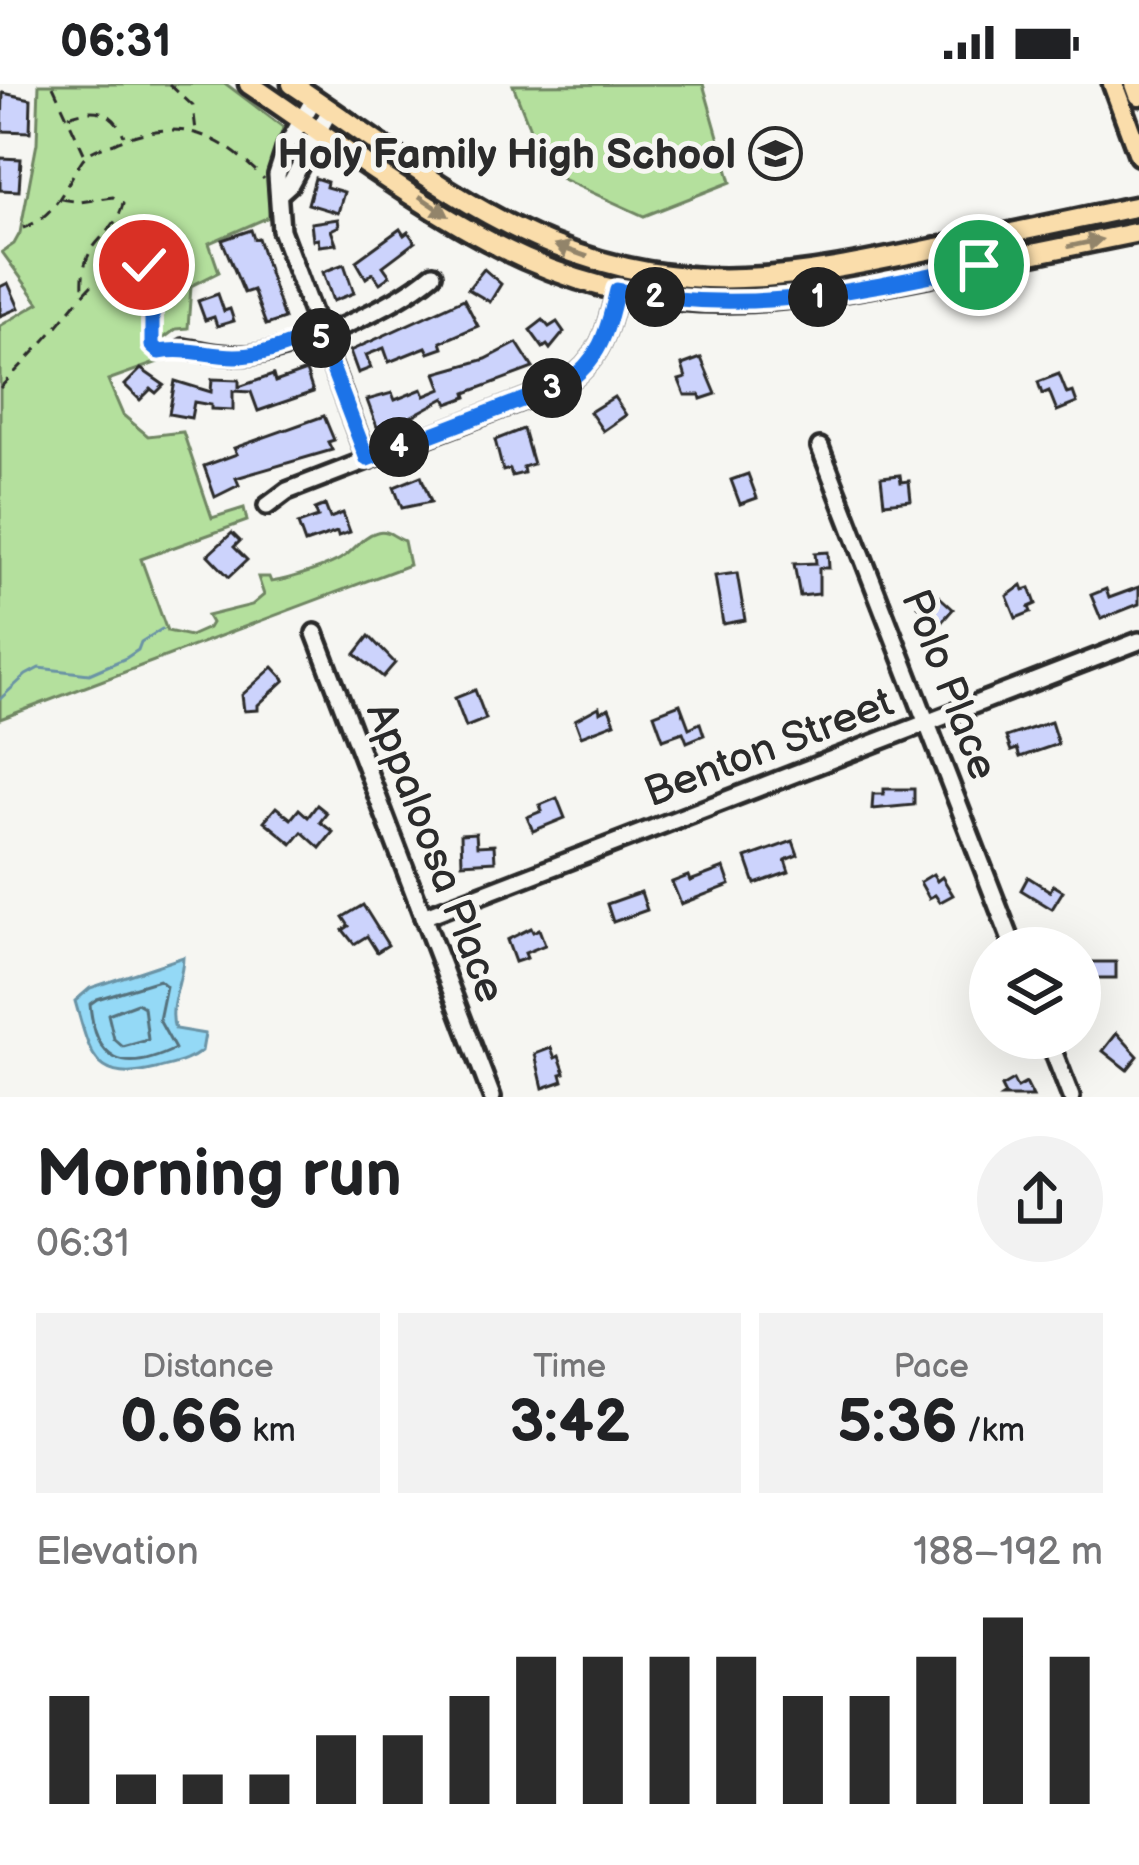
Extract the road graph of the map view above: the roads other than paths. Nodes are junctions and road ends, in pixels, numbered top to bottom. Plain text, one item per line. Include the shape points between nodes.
1 (248, 84) edge
2 (292, 84) edge
3 (1112, 84) edge
4 (1135, 84) edge
5 (1139, 94) edge
6 (322, 104) junction
7 (309, 124) junction
8 (1139, 155) edge
9 (1139, 206) edge
10 (1139, 232) edge
11 (433, 274) dead end
12 (617, 290) junction
13 (319, 333) junction
14 (184, 348) road end
15 (820, 447) dead end
16 (367, 459) junction
17 (267, 506) dead end
18 (316, 634) dead end
19 (1139, 641) edge
20 (927, 723) junction
21 (423, 917) junction
22 (1006, 927) edge
23 (1056, 1059) edge
24 (493, 1097) edge
25 (1071, 1097) edge

1 - 7 main road
2 - 6 main road
3 - 8 main road
4 - 5 main road
6 - 7 street
9 -> 6 main road via 818,273 683,278 531,236
7 -> 12 main road via 486,238
7 - 13 street via 277,175 286,248
12 -> 10 main road via 706,303 790,301
11 - 13 street via 394,303
12 - 16 street via 587,369
13 - 14 street via 255,354
13 - 16 street
15 - 20 street, Polo Place
16 - 17 street
18 - 21 street, Appaloosa Place
19 - 20 street, Benton Street
20 - 21 street, Benton Street
20 - 22 street, Polo Place
21 - 24 street, Appaloosa Place
23 - 25 street

